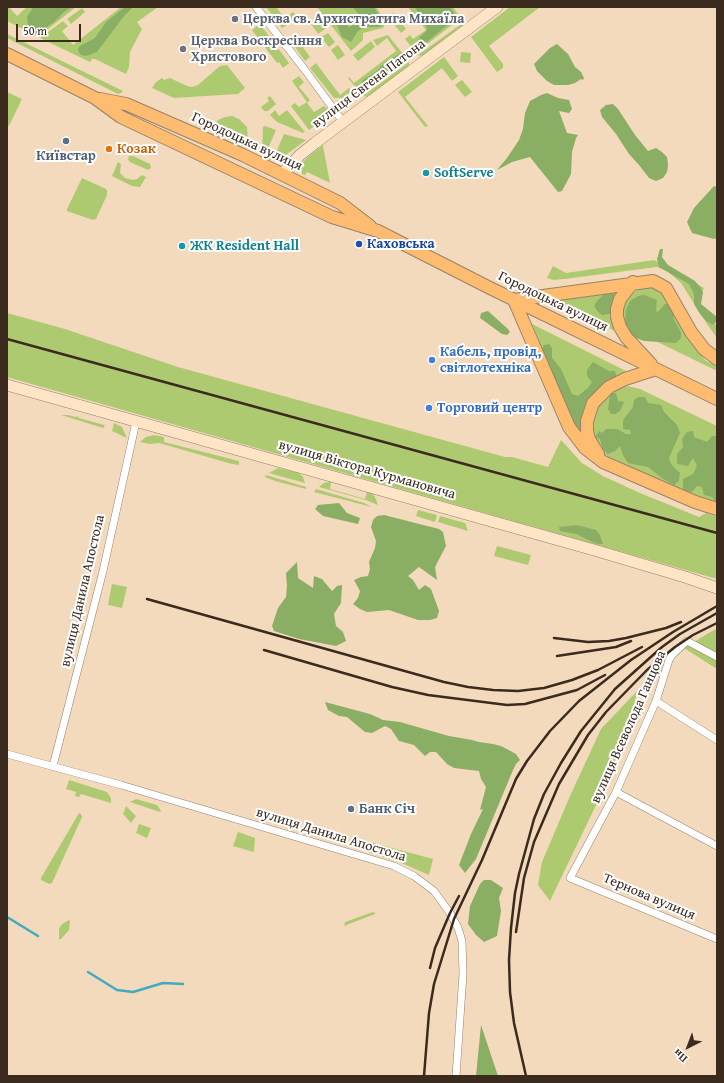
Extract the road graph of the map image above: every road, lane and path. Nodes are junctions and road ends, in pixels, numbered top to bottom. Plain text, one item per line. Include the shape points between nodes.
1 (256, 7) edge
2 (497, 7) edge
3 (7, 54) edge
4 (95, 98) junction
5 (342, 122) junction
6 (243, 155) junction
7 (214, 161) junction
8 (282, 174) junction
9 (250, 178) junction
10 (295, 199) junction
11 (378, 231) junction
12 (633, 282) junction
13 (514, 300) junction
14 (717, 359) edge
15 (656, 369) junction
16 (7, 385) edge
17 (717, 399) edge
18 (136, 422) junction
19 (603, 462) junction
20 (717, 510) edge
21 (717, 588) edge
22 (717, 657) edge
23 (656, 701) junction
24 (717, 740) edge
25 (7, 754) edge
26 (53, 766) junction
27 (616, 792) junction
28 (717, 846) edge
29 (570, 878) joint
30 (717, 939) edge
31 (456, 1076) edge

1 - 5 street
2 - 5 street, вулиця Євгена Патона
3 - 4 main road, Городоцька вулиця
4 - 6 main road, Городоцька вулиця via 126,104
4 - 7 main road, Городоцька вулиця via 122,117
5 - 8 street, вулиця Євгена Патона via 300,155
6 - 7 main road
6 - 8 main road, Городоцька вулиця
7 - 9 main road, Городоцька вулиця
8 - 9 main road
8 - 10 main road
8 - 11 main road, Городоцька вулиця via 340,203
9 - 10 main road, Городоцька вулиця
10 - 11 main road, Городоцька вулиця via 332,217
11 - 13 main road, Городоцька вулиця
12 - 13 main road
12 - 14 main road via 653,281 666,288 691,332 704,349
12 - 15 main road via 620,299 617,318 626,338
13 - 15 main road, Городоцька вулиця
13 - 19 main road via 569,427 585,448
15 - 17 main road, Городоцька вулиця
15 - 19 main road via 609,387 592,403 587,431
16 - 18 street, вулиця Віктора Курмановича
18 - 21 street, вулиця Віктора Курмановича via 594,550
18 - 26 street, вулиця Данила Апостола via 103,571
19 - 20 main road
22 - 23 street, вулиця Всеволода Ганцова via 687,641 669,660
23 - 24 street
23 - 27 street, вулиця Всеволода Ганцова
25 - 26 street, вулиця Данила Апостола
26 - 31 street, вулиця Данила Апостола via 394,866 434,891 450,913 462,941 463,974
27 - 28 street
27 - 29 street, вулиця Всеволода Ганцова
29 - 30 street, Тернова вулиця

